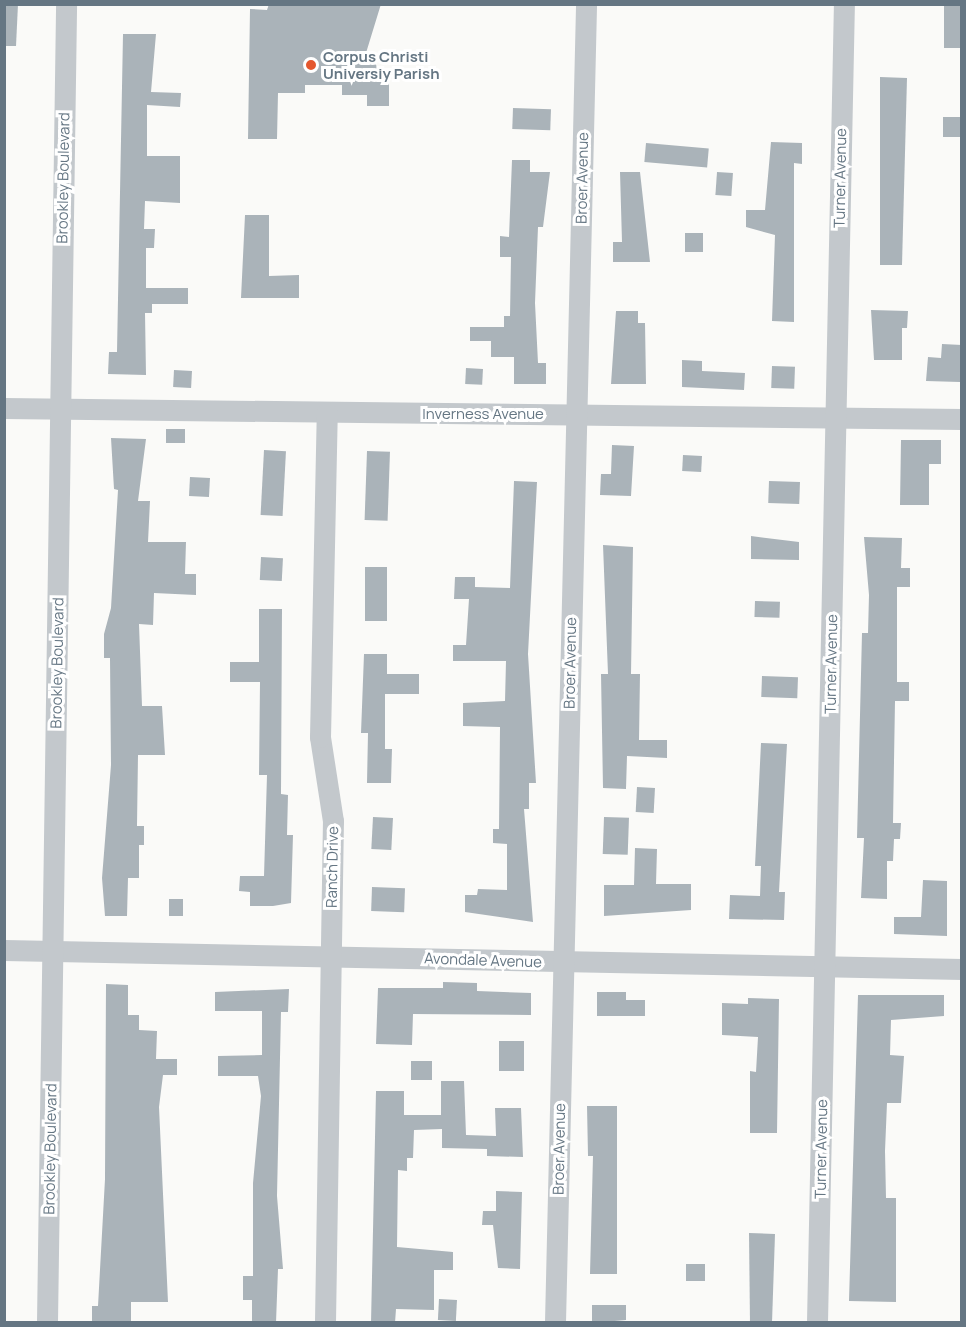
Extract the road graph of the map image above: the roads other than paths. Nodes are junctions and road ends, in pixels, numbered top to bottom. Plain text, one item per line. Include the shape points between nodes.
1 (66, 4) edge
2 (586, 4) edge
3 (844, 4) edge
4 (4, 408) edge
5 (59, 409) junction
6 (327, 413) junction
7 (576, 414) junction
8 (836, 416) junction
9 (962, 419) edge
10 (4, 950) edge
11 (54, 951) junction
12 (331, 956) junction
13 (563, 963) junction
14 (825, 968) junction
15 (962, 969) edge
16 (48, 1323) edge
17 (325, 1323) edge
18 (555, 1323) edge
19 (817, 1323) edge

1 - 5 street, Brookley Boulevard
2 - 7 street, Broer Avenue
3 - 8 street, Turner Avenue
4 - 5 street, Inverness Avenue
5 - 6 street, Inverness Avenue
5 - 11 street, Brookley Boulevard
6 - 7 street, Inverness Avenue
6 - 12 street, Ranch Drive via 320,737 333,821
7 - 8 street, Inverness Avenue
7 - 13 street, Broer Avenue
8 - 9 street, Inverness Avenue
8 - 14 street, Turner Avenue
10 - 11 street, Avondale Avenue
11 - 12 street, Avondale Avenue
11 - 16 street, Brookley Boulevard
12 - 13 street, Avondale Avenue
12 - 17 street, Ranch Drive
13 - 14 street, Avondale Avenue
13 - 18 street, Broer Avenue
14 - 15 street, Avondale Avenue
14 - 19 street, Turner Avenue

